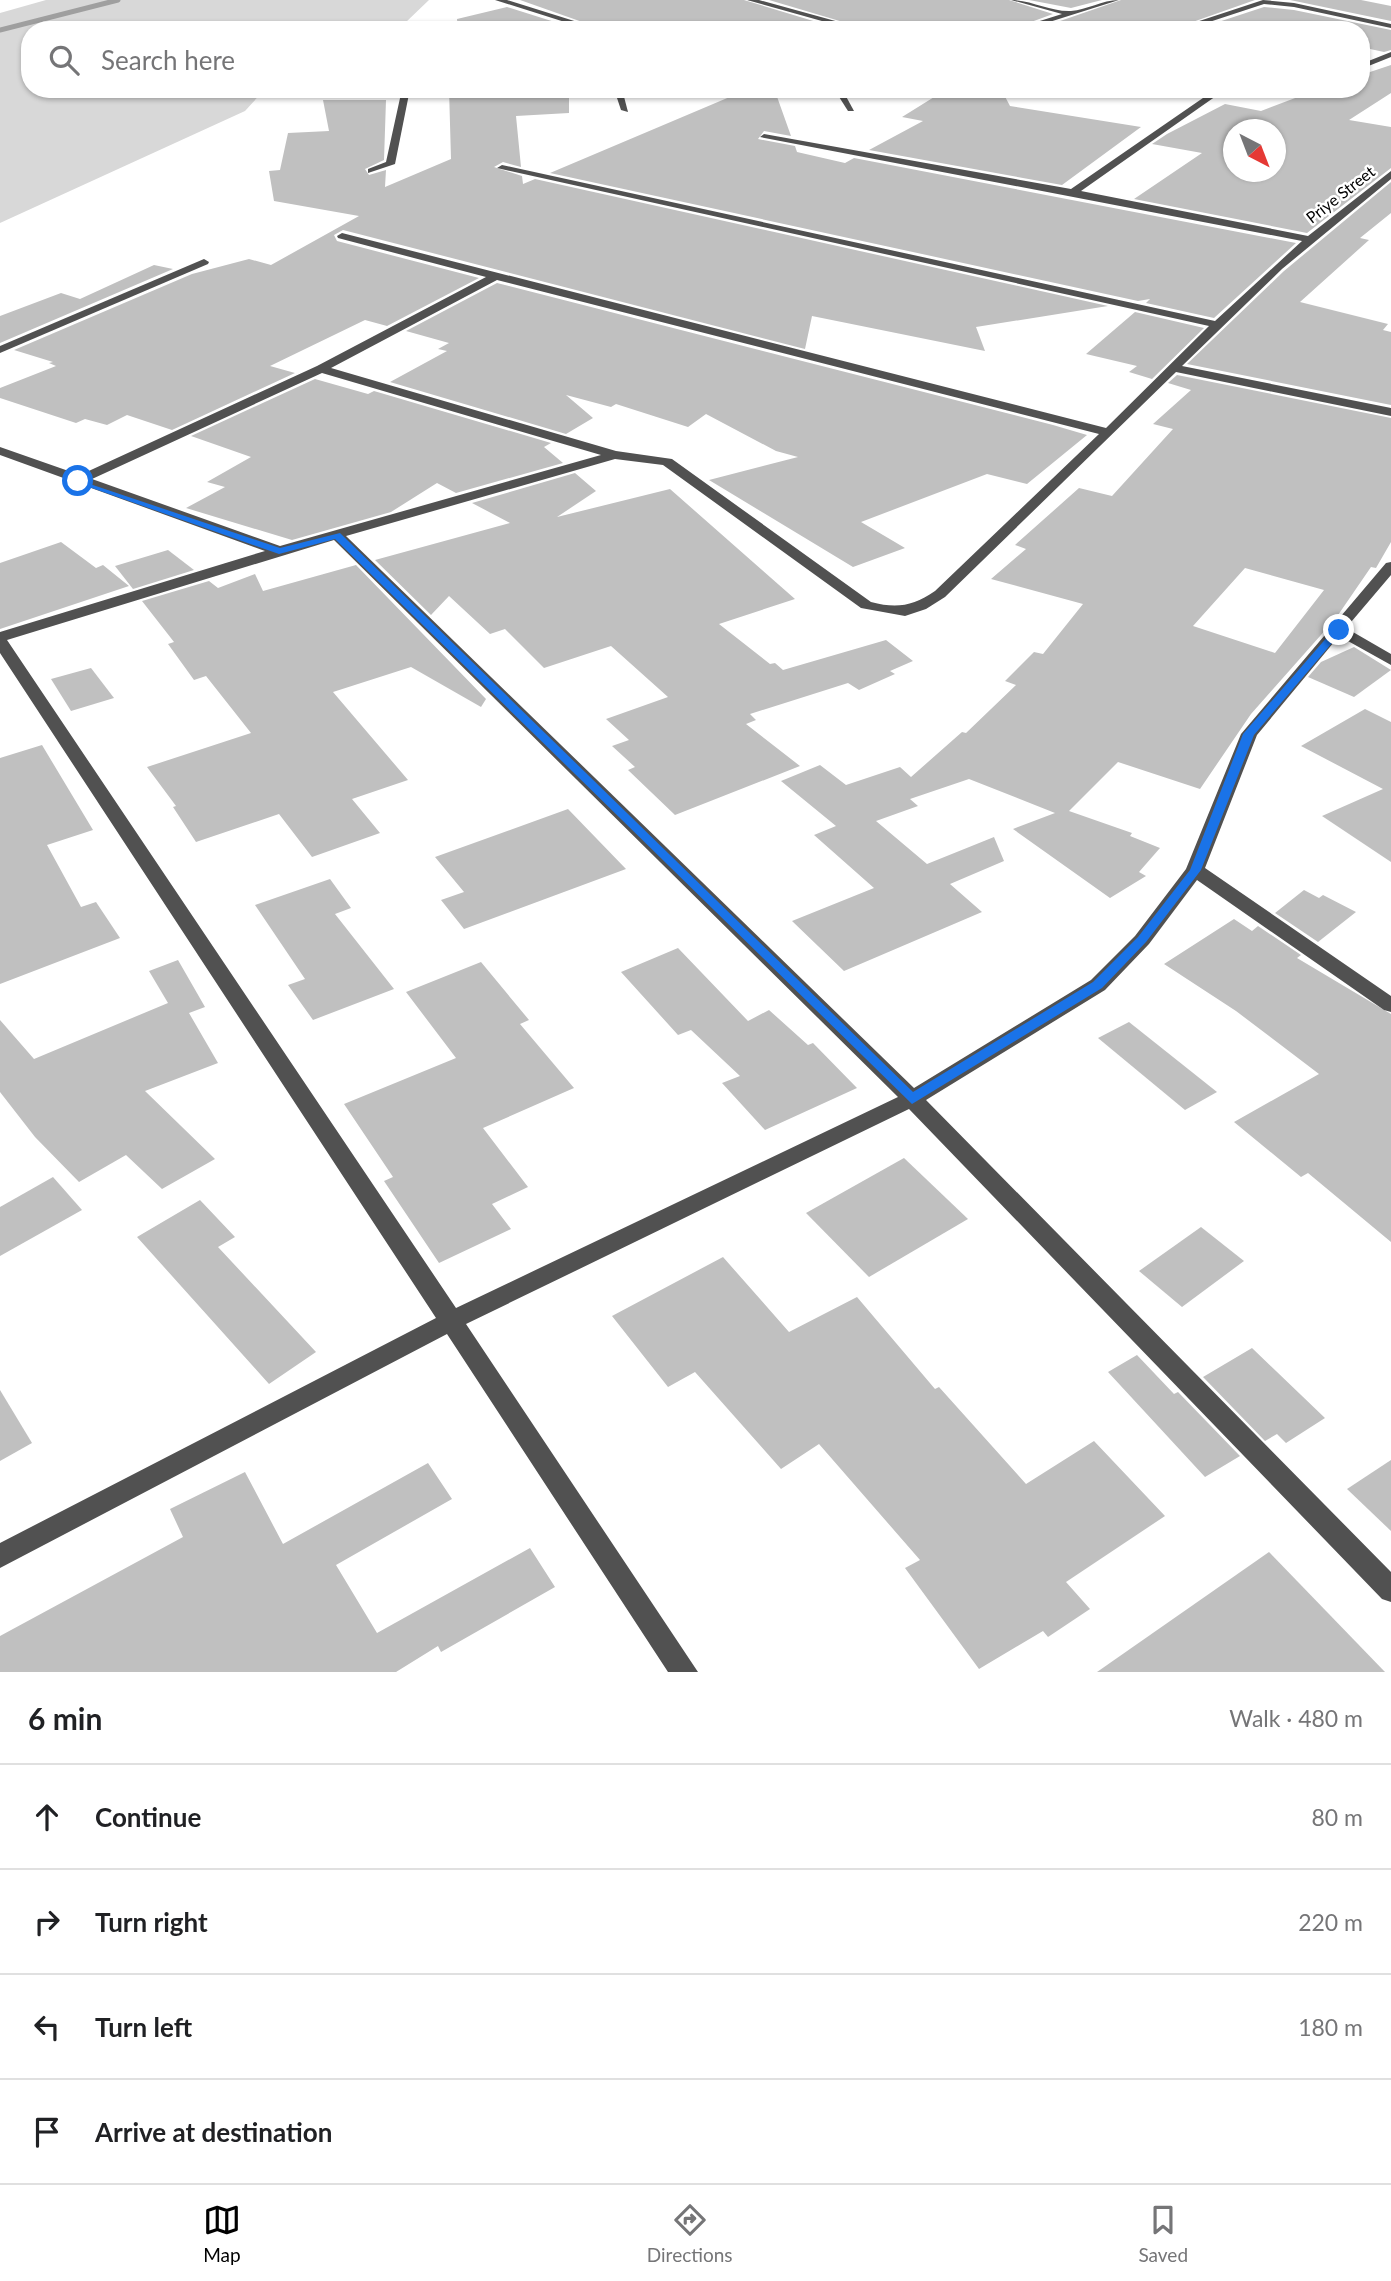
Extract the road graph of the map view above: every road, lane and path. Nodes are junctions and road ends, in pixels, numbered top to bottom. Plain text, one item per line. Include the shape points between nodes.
1 (499, 0) edge
2 (751, 0) edge
3 (1015, 0) edge
4 (1115, 0) edge
5 (1069, 13) junction
6 (569, 21) edge
7 (830, 21) edge
8 (1044, 21) edge
9 (1204, 21) edge
10 (1368, 21) edge
11 (1370, 21) edge
12 (1391, 26) edge
13 (1391, 54) edge
14 (1370, 63) edge
15 (404, 98) edge
16 (621, 98) edge
17 (844, 98) edge
18 (1210, 98) edge
19 (851, 109) dead end
20 (625, 110) dead end
21 (764, 137) dead end
22 (502, 168) dead end
23 (371, 171) dead end
24 (1391, 174) edge
25 (1073, 192) junction
26 (342, 236) dead end
27 (1308, 239) junction
28 (204, 262) dead end
29 (496, 276) junction
30 (1215, 324) junction
31 (0, 350) edge
32 (1174, 368) junction
33 (321, 369) junction
34 (1391, 412) edge
35 (1107, 432) junction
36 (0, 451) edge
37 (615, 455) junction
38 (78, 481) junction
39 (337, 535) junction
40 (279, 551) junction
41 (1391, 566) edge
42 (1382, 590) edge
43 (1339, 630) junction
44 (0, 639) edge
45 (1391, 660) edge
46 (1195, 870) junction
47 (1391, 1005) edge
48 (912, 1099) junction
49 (453, 1320) junction
50 (0, 1556) edge
51 (1391, 1590) edge
52 (684, 1672) edge

1 - 6 street
2 - 7 street
3 - 5 street
4 - 5 street
5 - 8 street
9 - 10 street via 1264,2
11 - 12 street
13 - 14 street
15 - 23 street via 390,164
16 - 20 street
17 - 19 street
18 - 25 street
21 - 25 street
22 - 30 street
24 - 27 street, Priye Street
25 - 27 street
26 - 29 street
27 - 30 street, Priye Street
28 - 31 street
29 - 33 street
29 - 35 street
30 - 32 street, Priye Street
32 - 34 street
32 - 35 street, Priye Street
33 - 37 street, Priye Street
33 - 38 street
35 - 37 street, Priye Street via 940,594 919,609 894,613 866,605 667,462
36 - 38 street
37 - 39 street
38 - 40 street
39 - 40 street
39 - 48 street
40 - 44 street
41 - 42 street
42 - 43 street
43 - 45 street
43 - 46 street via 1249,734
44 - 49 street
46 - 47 street
46 - 48 street via 1142,940 1098,985
48 - 49 street
48 - 51 street
49 - 50 street
49 - 52 street

